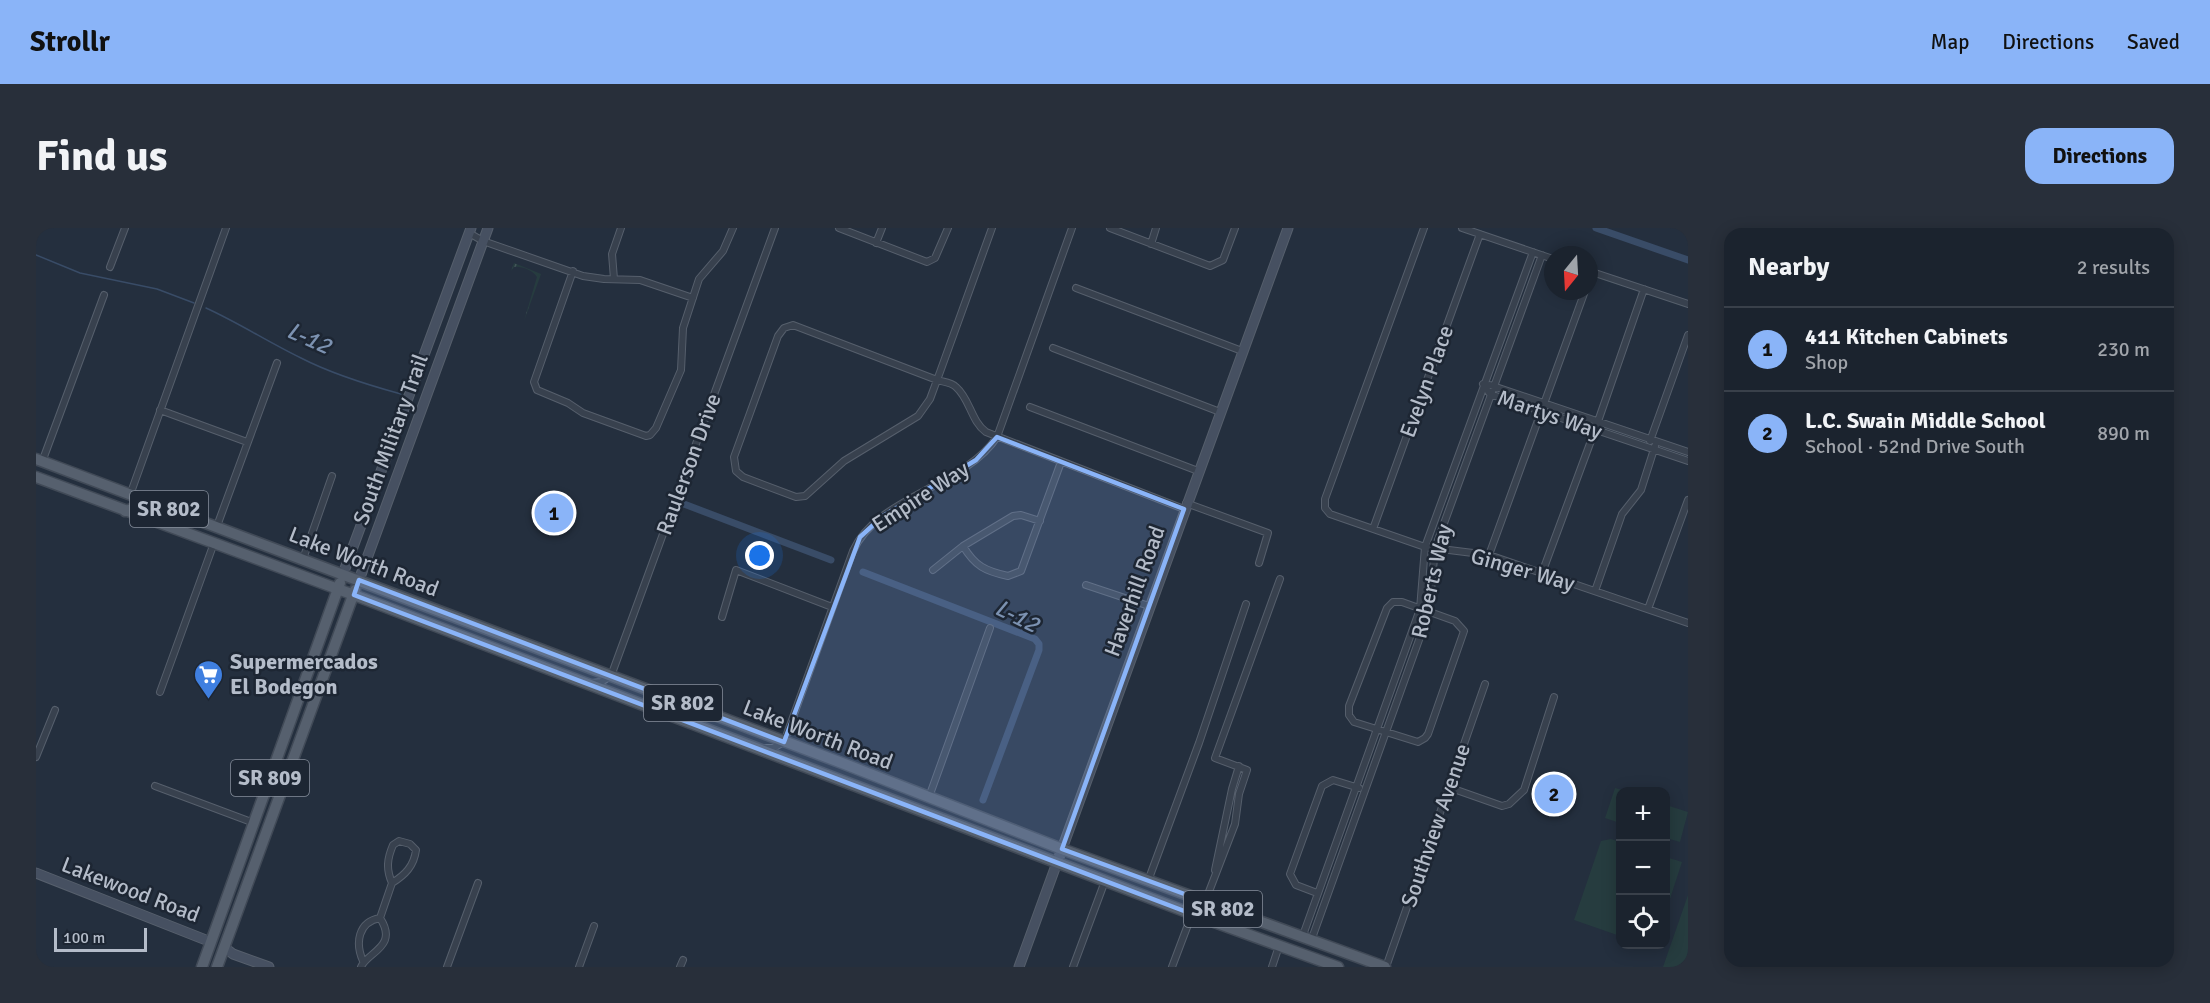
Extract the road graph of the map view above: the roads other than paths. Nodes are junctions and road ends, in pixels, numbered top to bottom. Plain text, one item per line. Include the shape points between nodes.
1 (125, 228) edge
2 (226, 228) edge
3 (488, 228) edge
4 (621, 228) edge
5 (733, 228) edge
6 (775, 228) edge
7 (839, 228) edge
8 (882, 228) edge
9 (948, 228) edge
10 (992, 228) edge
11 (1072, 228) edge
12 (1110, 228) edge
13 (1156, 228) edge
14 (1235, 228) edge
15 (1287, 228) edge
16 (1424, 228) edge
17 (1462, 228) edge
18 (470, 231) edge
19 (1479, 234) junction
20 (483, 241) junction
21 (876, 243) junction
22 (1150, 244) junction
23 (1533, 252) junction
24 (1542, 255) joint
25 (110, 267) dead end
26 (573, 271) junction
27 (1598, 274) edge
28 (614, 279) junction
29 (1076, 288) dead end
30 (1644, 289) junction
31 (104, 295) dead end
32 (693, 298) junction
33 (1582, 300) edge
34 (1688, 304) edge
35 (1688, 334) edge
36 (1053, 348) dead end
37 (1242, 351) junction
38 (277, 363) dead end
39 (937, 380) junction
40 (1483, 384) junction
41 (1493, 386) junction
42 (1490, 394) junction
43 (1544, 403) junction
44 (1030, 407) dead end
45 (160, 411) junction
46 (1541, 411) junction
47 (1220, 412) junction
48 (1598, 422) junction
49 (1595, 430) junction
50 (997, 437) junction
51 (1653, 441) junction
52 (247, 442) junction
53 (1651, 449) junction
54 (1688, 452) edge
55 (1688, 461) edge
56 (1061, 462) junction
57 (41, 463) edge
58 (1198, 471) junction
59 (332, 476) dead end
60 (40, 479) edge
61 (113, 488) junction
62 (130, 495) junction
63 (1688, 500) edge
64 (1185, 506) junction
65 (125, 511) junction
66 (1040, 521) junction
67 (204, 522) junction
68 (217, 526) junction
69 (1373, 529) junction
70 (214, 543) junction
71 (963, 546) junction
72 (1425, 547) junction
73 (1434, 548) junction
74 (1489, 555) junction
75 (303, 559) junction
76 (1259, 563) dead end
77 (933, 570) dead end
78 (1542, 573) junction
79 (343, 574) junction
80 (1280, 579) dead end
81 (359, 580) junction
82 (1086, 585) dead end
83 (338, 589) junction
84 (1595, 591) junction
85 (354, 595) junction
86 (1246, 604) dead end
87 (1149, 606) junction
88 (832, 607) junction
89 (1420, 609) junction
90 (1648, 609) junction
91 (1429, 612) junction
92 (722, 617) dead end
93 (1688, 623) edge
94 (990, 628) dead end
95 (611, 676) junction
96 (587, 683) junction
97 (1485, 684) dead end
98 (160, 692) dead end
99 (1554, 697) dead end
100 (55, 710) dead end
101 (1378, 730) junction
102 (1386, 733) junction
103 (784, 742) junction
104 (757, 748) junction
105 (279, 754) junction
106 (36, 757) edge
107 (1239, 766) junction
108 (155, 786) dead end
109 (1357, 787) junction
110 (1448, 787) junction
111 (1366, 790) junction
112 (929, 797) junction
113 (254, 823) junction
114 (1062, 849) junction
115 (258, 854) junction
116 (241, 858) junction
117 (1057, 862) junction
118 (36, 873) edge
119 (1214, 876) junction
120 (1105, 880) junction
121 (1148, 881) junction
122 (392, 883) junction
123 (478, 883) dead end
124 (1317, 893) junction
125 (1205, 902) junction
126 (1227, 910) junction
127 (1191, 914) junction
128 (380, 918) junction
129 (594, 926) dead end
130 (1306, 940) junction
131 (211, 942) junction
132 (1280, 946) junction
133 (224, 947) junction
134 (362, 964) edge
135 (202, 967) edge
136 (215, 967) edge
137 (269, 967) edge
138 (447, 967) edge
139 (579, 967) edge
140 (1019, 967) edge
141 (1073, 967) edge
142 (1172, 967) edge
143 (1272, 967) edge
144 (1338, 967) edge
145 (1385, 967) edge

1 - 25 street
2 - 45 street
3 - 20 street, South Military Trail
4 - 28 street via 612,254
5 - 32 street via 723,251 699,279
6 - 95 street, Raulerson Drive
7 - 21 street
8 - 21 street
9 - 21 street via 937,254 927,262
10 - 39 street
11 - 50 street, Empire Way
12 - 22 street
13 - 22 street
14 - 22 street via 1222,260 1210,266
15 - 37 street, Haverhill Road
16 - 69 street, Ginger Way via 1325,499 1330,514
17 - 19 street
18 - 20 street
18 - 79 street, South Military Trail
19 - 23 street
19 - 69 street, Evelyn Place
20 - 26 street
20 - 81 street, South Military Trail
23 - 24 street
23 - 40 street, Roberts Way
24 - 41 street, Roberts Way
26 - 28 street via 594,279
26 - 32 street via 535,387 579,411 641,435 654,432 674,389 681,370 683,328
27 - 30 street
28 - 32 street via 640,279
29 - 37 street
30 - 34 street
30 - 48 street
31 - 57 street
33 - 43 street
35 - 51 street
36 - 47 street
37 - 47 street, Haverhill Road
38 - 52 street
39 - 39 street via 797,326 788,326 778,336 734,466 743,477 796,497 805,496 844,461 918,416 928,404
39 - 50 street via 956,387 979,426
40 - 41 street, Martys Way
40 - 42 street, Martys Way
40 - 72 street, Roberts Way
41 - 42 street, Roberts Way
41 - 43 street, Martys Way
42 - 46 street, Martys Way
42 - 73 street, Roberts Way
43 - 46 street
43 - 48 street, Martys Way
44 - 58 street
45 - 52 street
45 - 62 street
46 - 49 street, Martys Way
46 - 74 street
47 - 58 street, Haverhill Road
48 - 49 street
48 - 51 street, Martys Way
49 - 53 street, Martys Way
49 - 78 street
50 - 56 street
50 - 88 street, Empire Way via 976,460 867,529 855,546
51 - 53 street
51 - 54 street, Martys Way
52 - 68 street
53 - 55 street, Martys Way
53 - 84 street via 1641,490 1622,514
56 - 64 street
56 - 66 street
57 - 61 main road, Lake Worth Road / SR 802
58 - 64 street, Haverhill Road
59 - 75 street
60 - 61 main road via 51,476 101,494
60 - 65 main road, Lake Worth Road / SR 802
61 - 62 main road, Lake Worth Road / SR 802
62 - 67 main road, Lake Worth Road / SR 802
63 - 90 street
64 - 76 street via 1268,533
64 - 87 street, Haverhill Road
65 - 67 main road via 139,507 186,523
65 - 70 main road, Lake Worth Road / SR 802
66 - 71 street via 1021,514 1012,516
66 - 71 street via 1021,571 1013,576 978,565
67 - 68 main road, Lake Worth Road / SR 802
68 - 75 main road, Lake Worth Road / SR 802
69 - 72 street, Ginger Way
70 - 83 main road, Lake Worth Road / SR 802
70 - 98 street
71 - 77 street
72 - 73 street, Ginger Way
72 - 89 street, Roberts Way
73 - 74 street, Ginger Way
73 - 91 street, Roberts Way
74 - 78 street, Ginger Way
75 - 79 main road, Lake Worth Road / SR 802
78 - 84 street, Ginger Way
79 - 81 main road, Lake Worth Road / SR 802
79 - 83 main road, South Military Trail / SR 809
80 - 107 street via 1215,758
81 - 85 main road, South Military Trail / SR 809
81 - 95 main road, Lake Worth Road / SR 802
82 - 87 street
83 - 85 main road, Lake Worth Road / SR 802
83 - 105 main road, South Military Trail / SR 809
84 - 90 street, Ginger Way
85 - 96 main road, Lake Worth Road / SR 802
85 - 115 main road, South Military Trail / SR 809
86 - 121 street
87 - 114 street, Haverhill Road
88 - 92 street via 736,570
88 - 103 street, Empire Way
89 - 91 street
89 - 101 street, Roberts Way
89 - 101 street via 1397,602 1386,608 1349,706 1354,722
90 - 93 street, Ginger Way
91 - 102 street, Roberts Way
91 - 102 street via 1460,623 1464,631 1460,646 1425,738 1414,742
94 - 112 street
95 - 96 street
95 - 103 main road, Lake Worth Road / SR 802
96 - 104 main road, Lake Worth Road / SR 802
97 - 110 street, Southview Avenue
99 - 110 street via 1528,782 1519,796 1502,806
100 - 106 street
101 - 102 street
101 - 109 street, Roberts Way
102 - 111 street, Roberts Way
103 - 104 street via 773,748
103 - 112 main road, Lake Worth Road / SR 802
104 - 117 main road, Lake Worth Road / SR 802
105 - 113 main road, South Military Trail / SR 809
105 - 115 main road via 284,770 256,847
107 - 119 street
107 - 119 street via 1247,770 1235,824
108 - 113 street
109 - 111 street
109 - 124 street, Roberts Way
109 - 124 street via 1333,780 1322,786 1290,870 1296,885
110 - 145 street, Southview Avenue
111 - 130 street, Roberts Way
112 - 114 main road, Lake Worth Road / SR 802
113 - 116 main road, South Military Trail / SR 809
114 - 117 street, Haverhill Road
114 - 121 main road, Lake Worth Road / SR 802
115 - 133 main road, South Military Trail / SR 809
116 - 131 main road, South Military Trail / SR 809
116 - 133 main road via 245,870 221,938
117 - 120 main road, Lake Worth Road / SR 802
117 - 140 street, Haverhill Road
118 - 131 street, Lakewood Road
119 - 125 street
120 - 127 main road, Lake Worth Road / SR 802
120 - 141 street
121 - 125 main road, Lake Worth Road / SR 802
122 - 122 street via 402,878 413,863 416,850 410,844 399,841 393,845 388,864
122 - 128 street
123 - 138 street
124 - 130 street, Roberts Way
125 - 126 main road, Lake Worth Road / SR 802
126 - 127 main road
126 - 130 main road, Lake Worth Road / SR 802
127 - 132 main road, Lake Worth Road / SR 802
127 - 142 street
128 - 134 street via 384,925 382,944
128 - 134 street via 360,932
129 - 139 street
130 - 145 main road, Lake Worth Road / SR 802
131 - 135 main road, South Military Trail / SR 809
131 - 136 main road via 217,952
132 - 143 street
132 - 144 main road, Lake Worth Road / SR 802
133 - 136 main road, South Military Trail / SR 809
133 - 137 street

